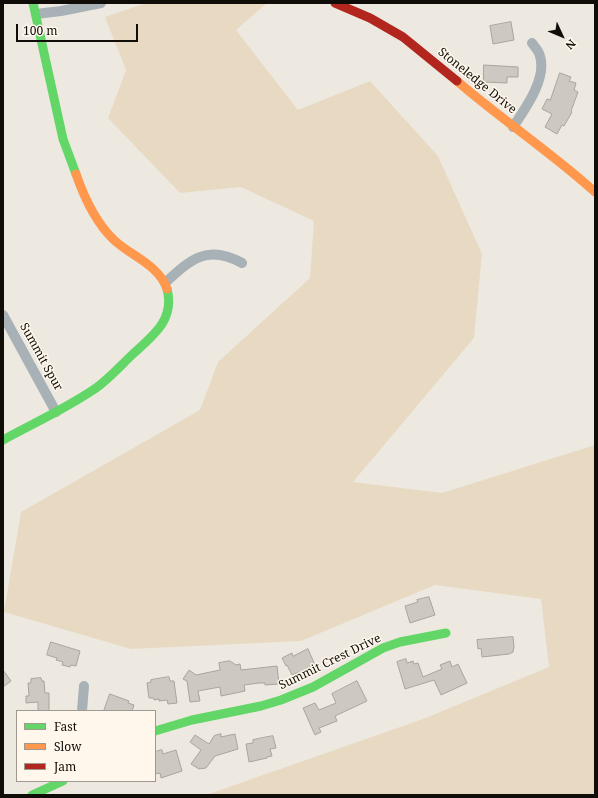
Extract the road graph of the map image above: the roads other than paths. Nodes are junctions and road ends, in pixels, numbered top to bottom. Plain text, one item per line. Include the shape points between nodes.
1 (34, 3) edge
2 (101, 3) edge
3 (335, 3) edge
4 (36, 14) junction
5 (532, 43) dead end
6 (513, 127) junction
7 (595, 192) edge
8 (242, 263) dead end
9 (165, 283) junction
10 (4, 318) edge
11 (56, 412) junction
12 (3, 440) edge
13 (446, 633) dead end
14 (84, 686) dead end
15 (82, 710) edge
16 (156, 731) edge
17 (61, 782) edge
18 (32, 795) edge

1 - 4 street
2 - 4 street
3 - 6 street, Stoneledge Drive via 376,21 403,38
4 - 9 street via 63,139 98,221 113,238 157,272
5 - 6 street via 538,50 542,65 540,76 531,98
6 - 7 street, Stoneledge Drive via 572,170
8 - 9 street via 222,254 204,255 188,263
9 - 11 street via 169,306 163,323 97,388
10 - 11 street, Summit Spur
11 - 12 street
13 - 16 street, Summit Crest Drive via 383,648 313,687 281,700
14 - 15 street
17 - 18 street

